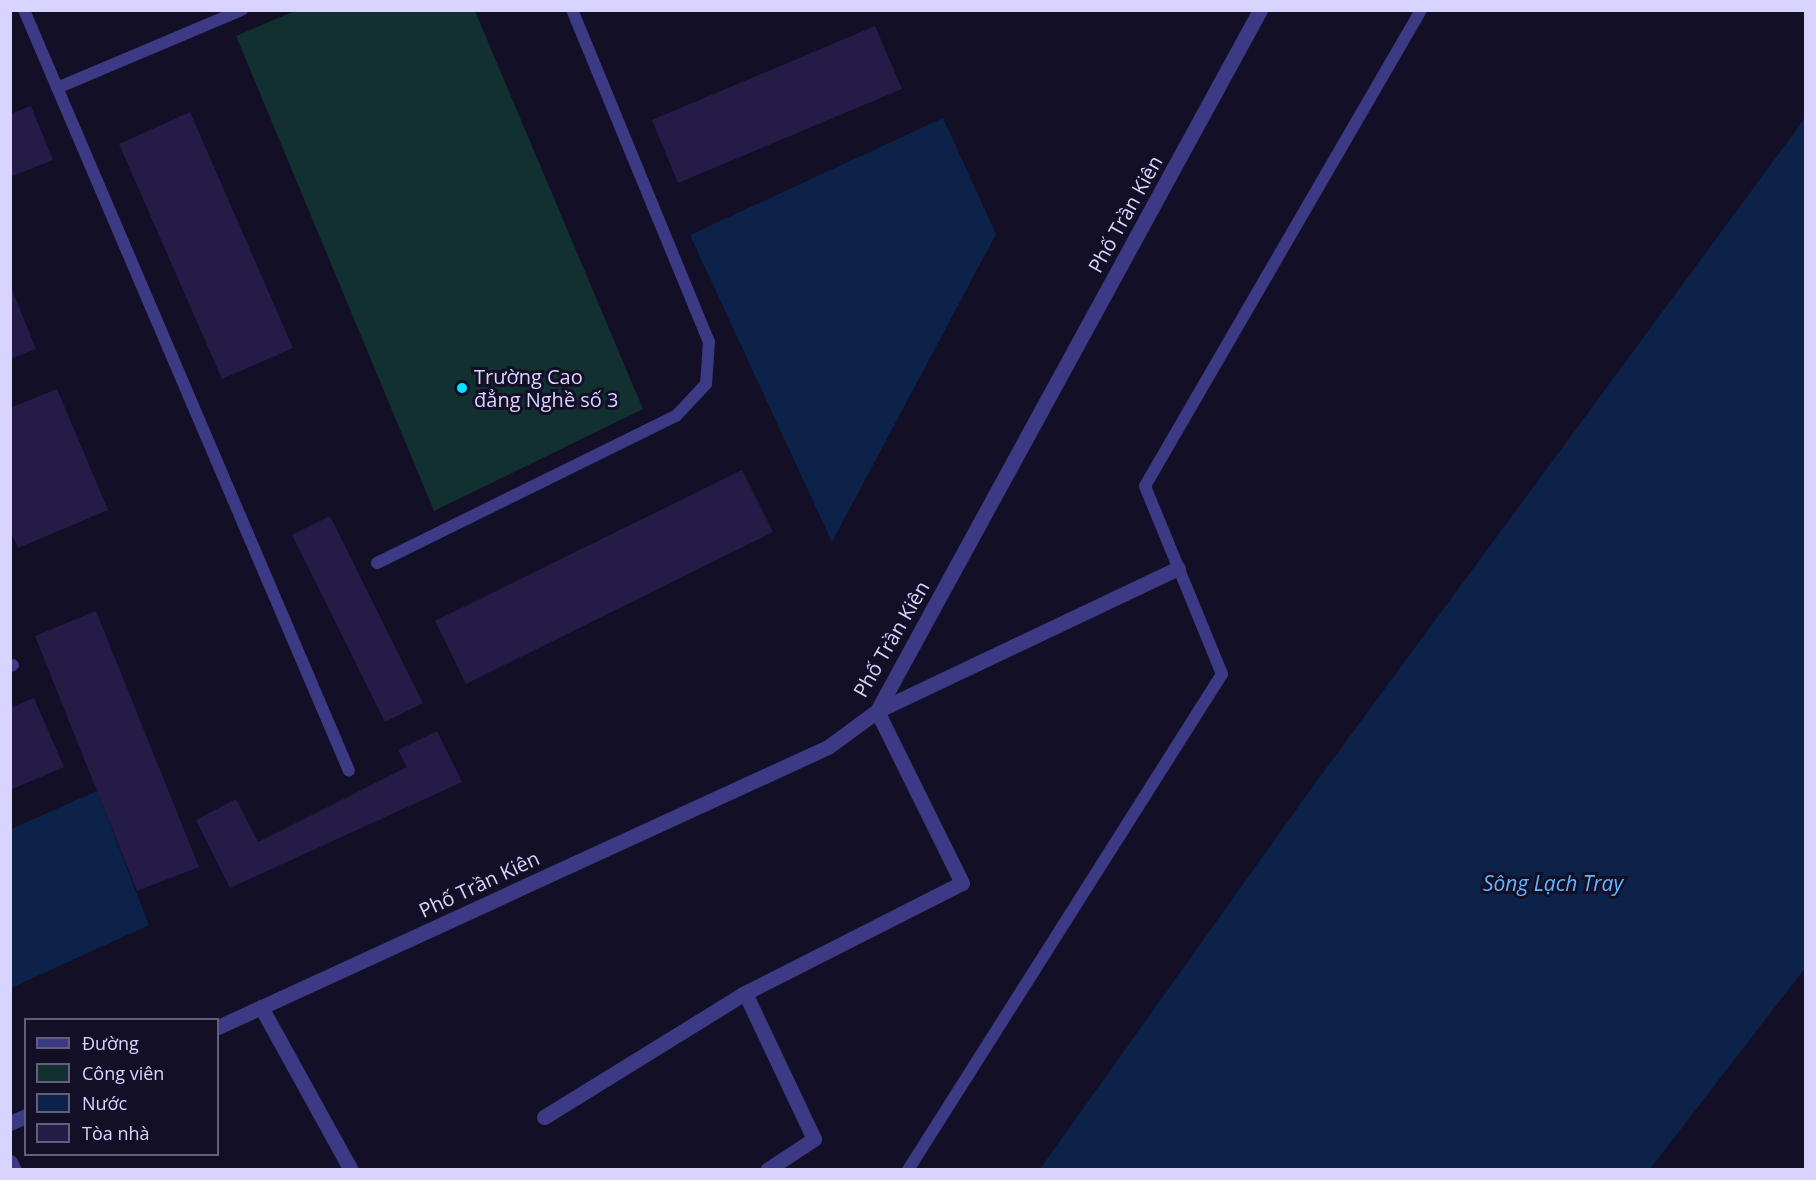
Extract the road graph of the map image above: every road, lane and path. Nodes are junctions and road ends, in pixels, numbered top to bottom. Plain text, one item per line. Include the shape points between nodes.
1 (24, 10) edge
2 (242, 10) edge
3 (572, 10) edge
4 (1260, 10) edge
5 (1421, 10) edge
6 (57, 88) junction
7 (377, 563) dead end
8 (1178, 568) junction
9 (877, 711) junction
10 (349, 771) dead end
11 (745, 993) junction
12 (261, 1007) junction
13 (219, 1027) edge
14 (24, 1117) edge
15 (544, 1117) dead end
16 (10, 1123) edge
17 (10, 1162) edge
18 (14, 1170) edge
19 (351, 1170) edge
20 (767, 1170) edge
21 (908, 1170) edge

1 - 6 lane
2 - 6 lane
3 - 7 lane via 709,342 706,384 676,416
4 - 9 street, Phố Trần Kiên
5 - 8 lane via 1144,486
6 - 10 lane
8 - 9 street
8 - 21 lane via 1222,674
9 - 11 street via 962,883
9 - 12 street, Phố Trần Kiên via 828,747
11 - 15 street
11 - 20 street via 814,1138
12 - 13 street, Phố Trần Kiên
12 - 19 street
14 - 16 street
17 - 18 street

